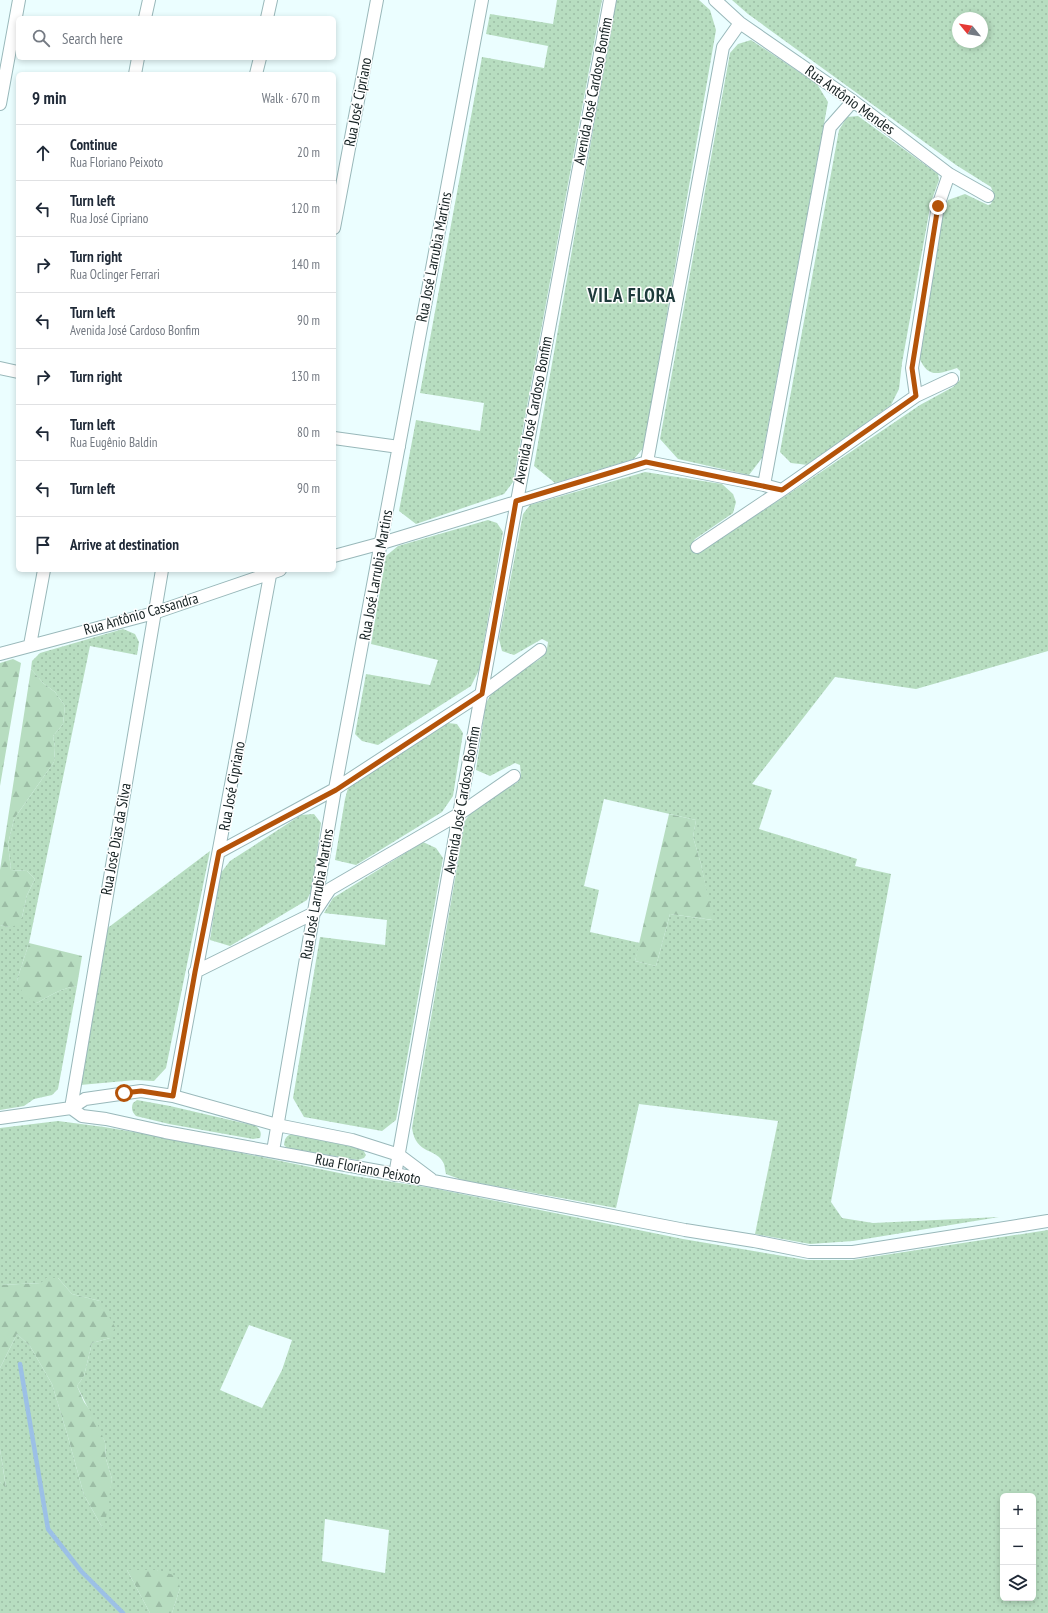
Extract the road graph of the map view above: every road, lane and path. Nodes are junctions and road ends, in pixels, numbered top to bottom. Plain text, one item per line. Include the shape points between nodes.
1 (19, 0) edge
2 (149, 0) edge
3 (271, 0) edge
4 (377, 0) edge
5 (482, 0) edge
6 (610, 0) edge
7 (715, 0) edge
8 (16, 16) edge
9 (16, 16) edge
10 (145, 16) edge
11 (268, 16) edge
12 (740, 23) junction
13 (138, 60) edge
14 (260, 60) edge
15 (135, 72) edge
16 (256, 72) edge
17 (853, 101) junction
18 (0, 104) edge
19 (949, 174) junction
20 (988, 196) dead end
21 (336, 217) edge
22 (0, 368) edge
23 (16, 372) edge
24 (952, 379) dead end
25 (916, 396) junction
26 (336, 438) edge
27 (399, 447) junction
28 (646, 462) junction
29 (764, 485) junction
30 (782, 490) junction
31 (516, 501) junction
32 (382, 543) junction
33 (697, 547) dead end
34 (336, 555) edge
35 (44, 572) edge
36 (162, 572) edge
37 (271, 572) edge
38 (274, 572) edge
39 (154, 613) junction
40 (30, 645) junction
41 (540, 650) dead end
42 (0, 654) edge
43 (482, 694) junction
44 (514, 776) dead end
45 (336, 790) junction
46 (459, 814) junction
47 (219, 852) junction
48 (314, 913) junction
49 (195, 972) junction
50 (173, 1096) junction
51 (70, 1108) junction
52 (0, 1118) edge
53 (277, 1125) junction
54 (273, 1151) junction
55 (399, 1155) junction
56 (395, 1175) junction
57 (433, 1181) junction
58 (1048, 1221) edge

1 - 9 street
2 - 10 street
3 - 11 street
4 - 21 street, Rua José Cipriano
5 - 27 street, Rua José Larrubia Martins
6 - 31 street, Avenida José Cardoso Bonfim
7 - 12 street, Rua Antônio Mendes
8 - 18 street
12 - 17 street, Rua Antônio Mendes
12 - 28 street via 723,47
13 - 15 street
14 - 16 street
17 - 19 street, Rua Antônio Mendes
17 - 29 street via 830,126
19 - 20 street, Rua Antônio Mendes
19 - 25 street via 938,206 912,368
22 - 23 street
24 - 25 street
25 - 30 street
26 - 27 street
27 - 32 street, Rua José Larrubia Martins
28 - 29 street
28 - 31 street
29 - 30 street
30 - 33 street
31 - 32 street
31 - 43 street, Avenida José Cardoso Bonfim
32 - 34 street
32 - 45 street, Rua José Larrubia Martins
35 - 40 street
36 - 39 street, Rua José Dias da Silva
37 - 39 street, Rua Antônio Cassandra
38 - 47 street, Rua José Cipriano
39 - 40 street, Rua Antônio Cassandra
39 - 51 street, Rua José Dias da Silva
40 - 42 street, Rua Antônio Cassandra
41 - 43 street
43 - 45 street
43 - 46 street, Avenida José Cardoso Bonfim
44 - 46 street
45 - 47 street
45 - 48 street, Rua José Larrubia Martins
46 - 48 street via 330,889
46 - 55 street, Avenida José Cardoso Bonfim
47 - 49 street, Rua José Cipriano
48 - 49 street
48 - 53 street, Rua José Larrubia Martins
49 - 50 street, Rua José Cipriano
50 - 51 street, Rua Floriano Peixoto via 141,1091 111,1094 85,1099
50 - 53 street, Rua Floriano Peixoto
51 - 52 street, Rua Floriano Peixoto
51 - 54 street, Rua Floriano Peixoto via 82,1116
53 - 54 street, Rua José Larrubia Martins
53 - 55 street, Rua Floriano Peixoto via 352,1140
54 - 56 street, Rua Floriano Peixoto
55 - 56 street, Avenida José Cardoso Bonfim
55 - 57 street, Rua Floriano Peixoto
56 - 57 street, Rua Floriano Peixoto
57 - 58 street via 809,1252 853,1252

